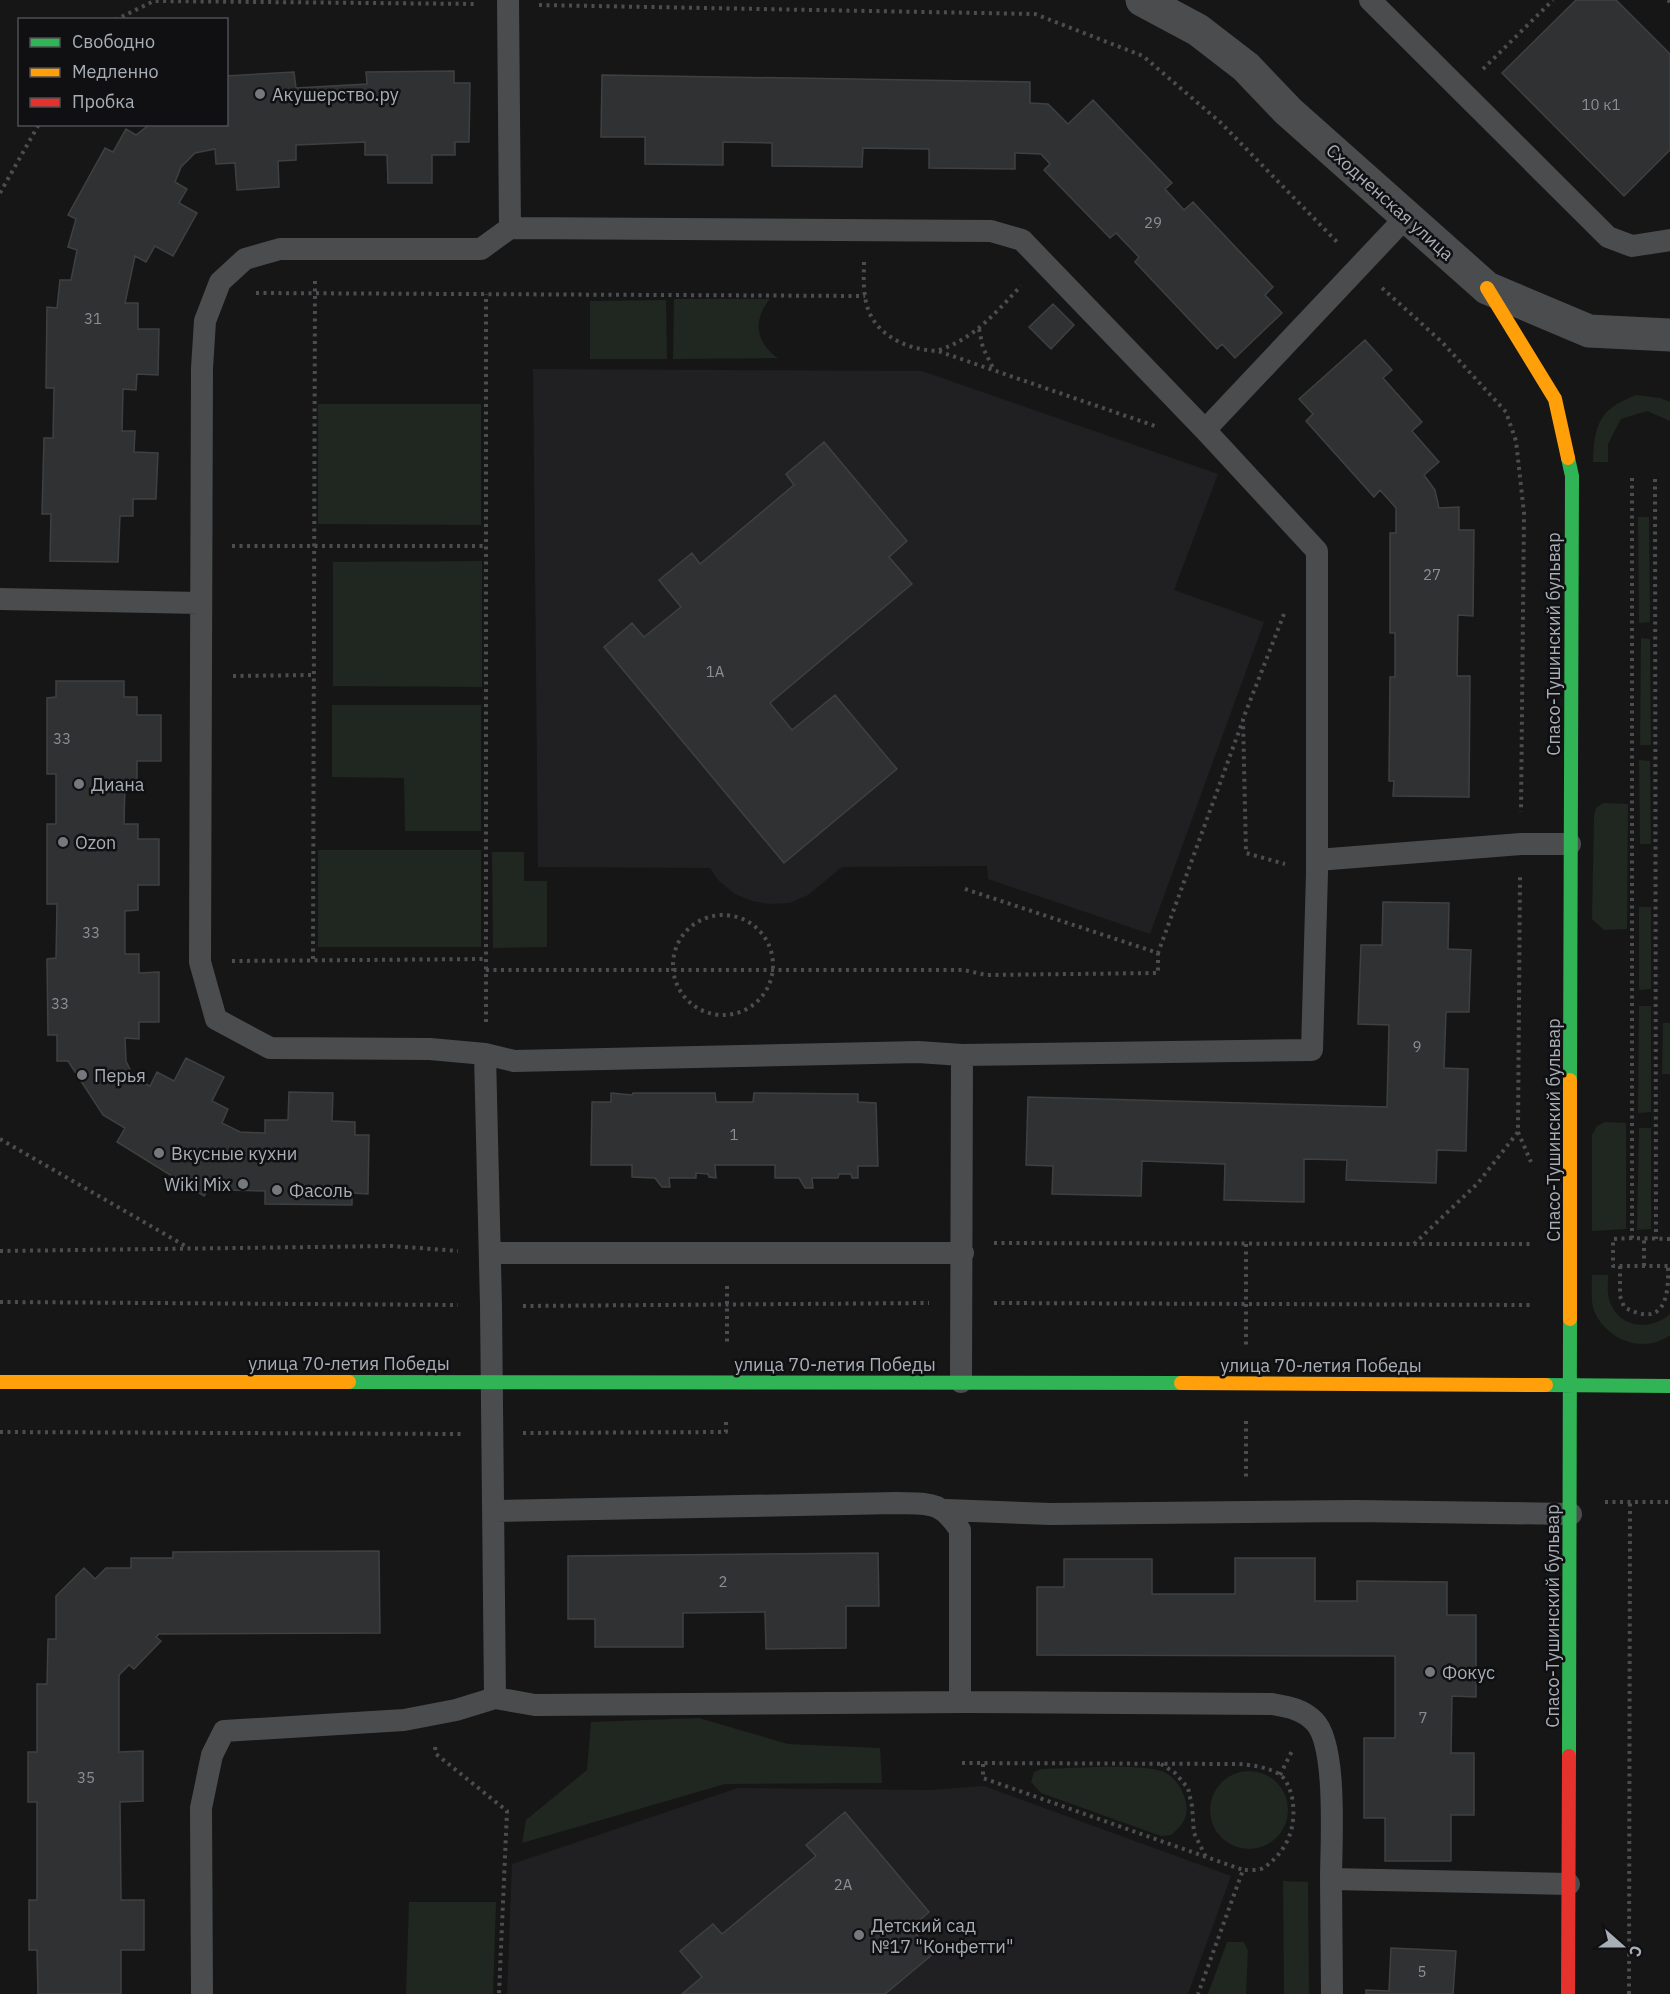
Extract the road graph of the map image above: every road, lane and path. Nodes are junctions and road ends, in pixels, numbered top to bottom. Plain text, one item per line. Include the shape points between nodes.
1 (1142, 0) edge
2 (1371, 0) edge
3 (1553, 0) edge
4 (508, 2) edge
5 (119, 18) edge
6 (1462, 91) junction
7 (38, 126) edge
8 (0, 193) edge
9 (1406, 217) junction
10 (510, 228) junction
11 (863, 231) junction
12 (1670, 240) edge
13 (314, 249) junction
14 (1045, 261) junction
15 (1362, 267) junction
16 (1487, 288) junction
17 (315, 291) junction
18 (216, 292) junction
19 (486, 294) junction
20 (865, 296) junction
21 (979, 329) junction
22 (1670, 335) edge
23 (938, 351) junction
24 (995, 370) junction
25 (1164, 430) dead end
26 (1205, 430) junction
27 (1632, 478) dead end
28 (1655, 479) dead end
29 (201, 546) junction
30 (486, 546) junction
31 (314, 547) junction
32 (0, 599) edge
33 (200, 603) junction
34 (1285, 612) dead end
35 (313, 675) junction
36 (200, 676) junction
37 (1244, 719) junction
38 (1521, 844) junction
39 (1570, 844) junction
40 (1317, 867) junction
41 (966, 889) dead end
42 (1158, 953) junction
43 (313, 959) junction
44 (486, 959) junction
45 (201, 962) junction
46 (673, 969) junction
47 (772, 969) junction
48 (486, 970) junction
49 (485, 1054) junction
50 (962, 1054) junction
51 (1518, 1132) junction
52 (0, 1139) edge
53 (1534, 1168) dead end
54 (1532, 1234) dead end
55 (1632, 1239) junction
56 (1644, 1239) junction
57 (1656, 1239) junction
58 (1670, 1239) edge
59 (1414, 1244) junction
60 (190, 1248) junction
61 (963, 1248) junction
62 (0, 1251) edge
63 (490, 1253) junction
64 (1620, 1266) junction
65 (1644, 1266) junction
66 (1669, 1266) edge
67 (1532, 1293) dead end
68 (0, 1302) edge
69 (963, 1303) junction
70 (1532, 1305) junction
71 (491, 1306) junction
72 (1532, 1316) dead end
73 (491, 1381) junction
74 (0, 1382) edge
75 (961, 1382) junction
76 (1571, 1384) junction
77 (1670, 1386) edge
78 (0, 1432) edge
79 (492, 1434) junction
80 (1594, 1502) dead end
81 (1630, 1502) junction
82 (1670, 1502) edge
83 (947, 1510) junction
84 (494, 1511) junction
85 (1571, 1514) junction
86 (495, 1698) junction
87 (960, 1702) junction
88 (436, 1754) dead end
89 (962, 1764) dead end
90 (983, 1764) junction
91 (1160, 1764) junction
92 (1206, 1857) junction
93 (1243, 1870) junction
94 (1331, 1879) junction
95 (1569, 1884) junction
96 (202, 1994) edge
97 (499, 1994) edge
98 (1198, 1994) edge
99 (1332, 1994) edge
100 (1568, 1994) edge
101 (1629, 1994) edge

1 - 9 street, Сходненская улица via 1198,30 1246,67 1288,111
2 - 6 lane
3 - 6 path
4 - 5 path via 154,1
4 - 10 lane
4 - 15 path via 1035,14 1143,56 1220,122
6 - 12 lane via 1608,237 1632,246
7 - 8 path
9 - 15 lane
9 - 16 street, Сходненская улица
10 - 11 lane
10 - 13 lane via 481,249
11 - 14 lane via 991,231 1022,240
11 - 20 path
13 - 17 path
13 - 18 lane via 280,249 245,259 220,282
14 - 21 path
14 - 26 lane
15 - 26 lane
15 - 38 path via 1442,342 1506,412 1516,441 1524,513
16 - 22 street, Сходненская улица via 1589,331
16 - 39 street, Спасо-Тушинский бульвар via 1555,399 1572,476
17 - 18 path
17 - 19 path
17 - 31 path
18 - 29 lane via 205,321 202,368
19 - 20 path
19 - 30 path
20 - 23 path via 879,328 917,350
21 - 23 path via 958,344
21 - 24 path via 982,348
23 - 24 path
24 - 25 path
26 - 40 lane via 1317,551
27 - 55 path
28 - 57 path
29 - 31 path
29 - 33 lane
30 - 31 path
30 - 44 path
31 - 35 path
32 - 33 lane
33 - 36 lane
34 - 37 path
35 - 36 path
35 - 43 path
36 - 45 lane
37 - 40 path via 1246,853
37 - 42 path
38 - 39 lane
38 - 40 lane
38 - 51 path
39 - 76 street, Спасо-Тушинский бульвар
40 - 50 lane via 1312,1050
41 - 42 path
42 - 47 path via 1158,973 986,975 964,970
43 - 44 path
43 - 45 path
44 - 48 path
45 - 49 lane via 216,1019 270,1048 430,1049
46 - 47 path
46 - 47 path via 684,997 703,1010 725,1015 752,1006 769,983
46 - 47 path via 677,946 692,926 723,915 739,918 765,938
46 - 48 path
48 - 49 path
49 - 50 lane via 514,1060
49 - 63 lane
50 - 61 lane
51 - 53 path
51 - 59 path via 1478,1183
52 - 60 path
54 - 59 path via 1532,1245
55 - 56 path
55 - 64 path via 1613,1239 1612,1266
56 - 57 path
56 - 65 path
57 - 58 path
59 - 61 path
60 - 62 path
60 - 63 path via 392,1246
61 - 63 lane
61 - 69 lane
63 - 71 lane
64 - 65 path
64 - 66 path via 1624,1307 1644,1315 1665,1304
65 - 66 path
67 - 70 path
68 - 71 path
69 - 70 path
69 - 71 path
69 - 75 lane
70 - 72 path
71 - 73 lane
73 - 74 street, улица 70-летия Победы
73 - 75 street, улица 70-летия Победы
73 - 79 lane
75 - 76 street, улица 70-летия Победы
76 - 77 street, улица 70-летия Победы
76 - 85 street, Спасо-Тушинский бульвар
78 - 79 path
79 - 84 lane
80 - 81 path
81 - 82 path
81 - 101 path
83 - 84 lane via 896,1503
83 - 85 lane via 1050,1514
83 - 87 lane via 960,1530
84 - 86 lane
85 - 95 street, Спасо-Тушинский бульвар
86 - 87 lane via 535,1705
86 - 96 lane via 404,1720 224,1731 212,1755 201,1808
87 - 94 lane via 1272,1704 1295,1708 1316,1722 1324,1740 1332,1787
88 - 97 path via 507,1811
89 - 90 path
90 - 91 path
90 - 92 path via 983,1778
91 - 92 path via 1188,1788 1194,1833
91 - 93 path via 1257,1766 1280,1774 1290,1788 1295,1814 1291,1835 1263,1869
92 - 93 path
93 - 98 path
94 - 95 lane
94 - 99 lane
95 - 100 street, Спасо-Тушинский бульвар

